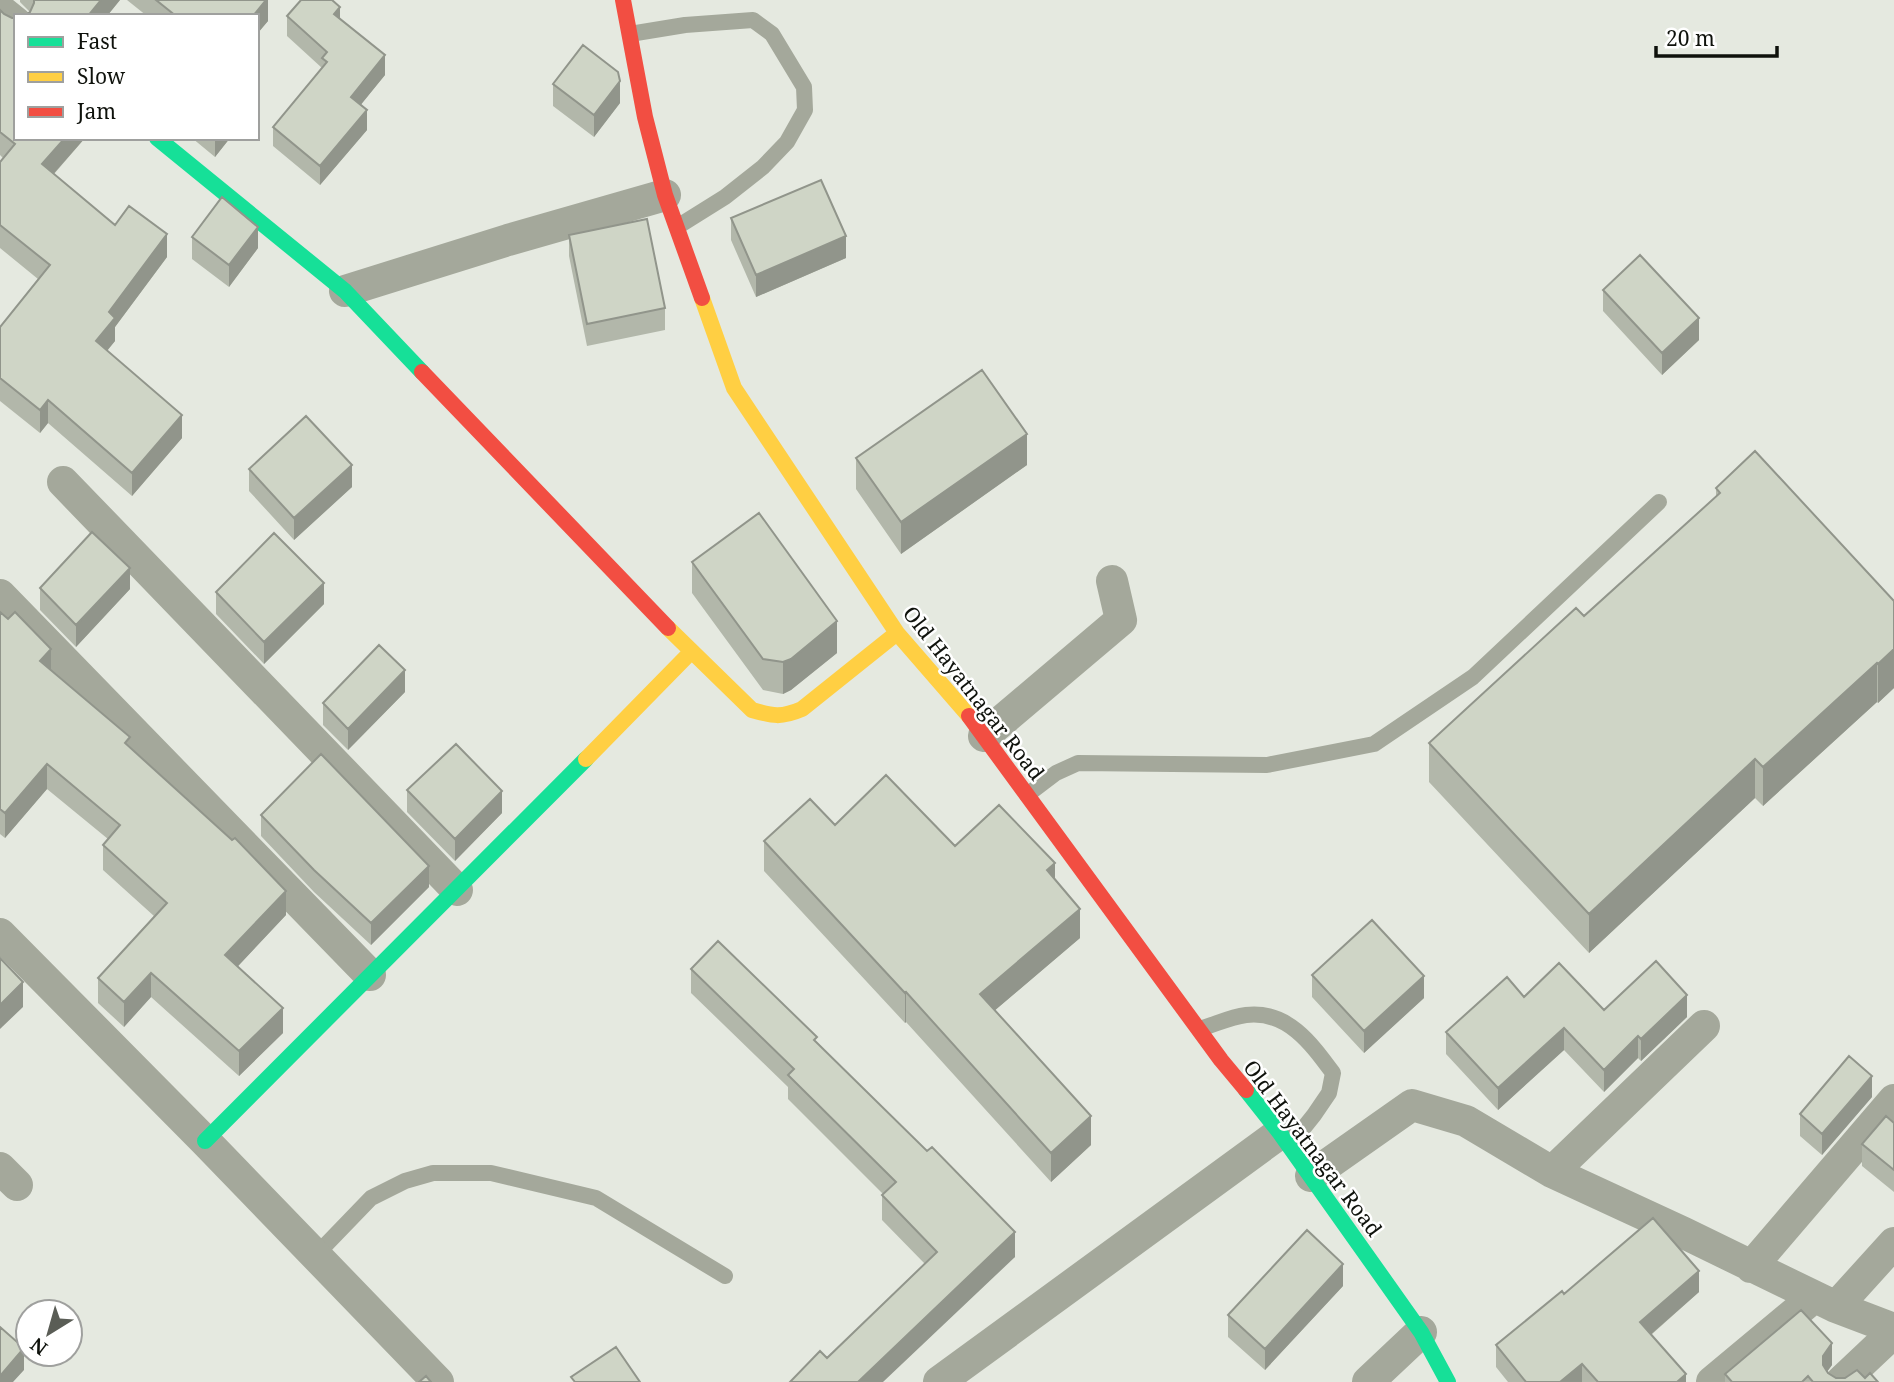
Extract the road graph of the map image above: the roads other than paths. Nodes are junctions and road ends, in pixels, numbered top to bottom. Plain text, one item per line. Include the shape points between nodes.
1 (623, 0) edge
2 (0, 10) edge
3 (14, 21) edge
4 (630, 34) junction
5 (159, 140) edge
6 (665, 195) junction
7 (677, 227) junction
8 (345, 291) junction
9 (63, 482) dead end
10 (1659, 502) dead end
11 (1112, 581) dead end
12 (0, 596) edge
13 (897, 634) junction
14 (691, 652) junction
15 (984, 736) junction
16 (1027, 795) junction
17 (457, 890) junction
18 (0, 934) edge
19 (370, 975) junction
20 (1704, 1026) dead end
21 (1199, 1030) junction
22 (1894, 1100) edge
23 (1285, 1139) junction
24 (205, 1141) junction
25 (1552, 1172) junction
26 (1311, 1176) junction
27 (1894, 1243) edge
28 (316, 1255) junction
29 (1751, 1267) junction
30 (725, 1276) dead end
31 (1825, 1302) junction
32 (1894, 1330) edge
33 (1421, 1332) junction
34 (438, 1382) edge
35 (939, 1382) edge
36 (1368, 1382) edge
37 (1448, 1382) edge
38 (1712, 1382) edge
39 (1841, 1382) edge

1 - 4 street, Old Hayatnagar Road
2 - 3 street
4 - 6 street, Old Hayatnagar Road
4 - 7 lane via 753,20 772,34 804,87 804,110 787,142 725,197
5 - 8 street
6 - 7 street, Old Hayatnagar Road
6 - 8 street
7 - 13 street, Old Hayatnagar Road via 734,388
8 - 14 street
9 - 17 street
10 - 16 lane via 1473,677 1374,744 1267,765 1078,763
11 - 15 street via 1121,620
12 - 19 street
13 - 14 street via 802,709 786,716 752,710
13 - 15 street, Old Hayatnagar Road
14 - 17 street
15 - 16 street, Old Hayatnagar Road
16 - 21 street, Old Hayatnagar Road
17 - 19 street
18 - 24 street
19 - 24 street
20 - 25 street
21 - 23 street, Old Hayatnagar Road
21 - 23 lane via 1246,1015 1271,1016 1295,1027 1314,1047 1333,1073 1329,1093 1314,1115
22 - 29 street
23 - 26 street, Old Hayatnagar Road
23 - 35 street
24 - 28 street
25 - 26 street via 1466,1121 1412,1105
25 - 29 street
26 - 33 street, Old Hayatnagar Road
27 - 31 street
28 - 30 lane via 370,1198 405,1181 433,1173 491,1174 596,1198
28 - 34 street
29 - 31 street
31 - 32 street
31 - 38 street
32 - 39 street
33 - 36 street
33 - 37 street, Old Hayatnagar Road

